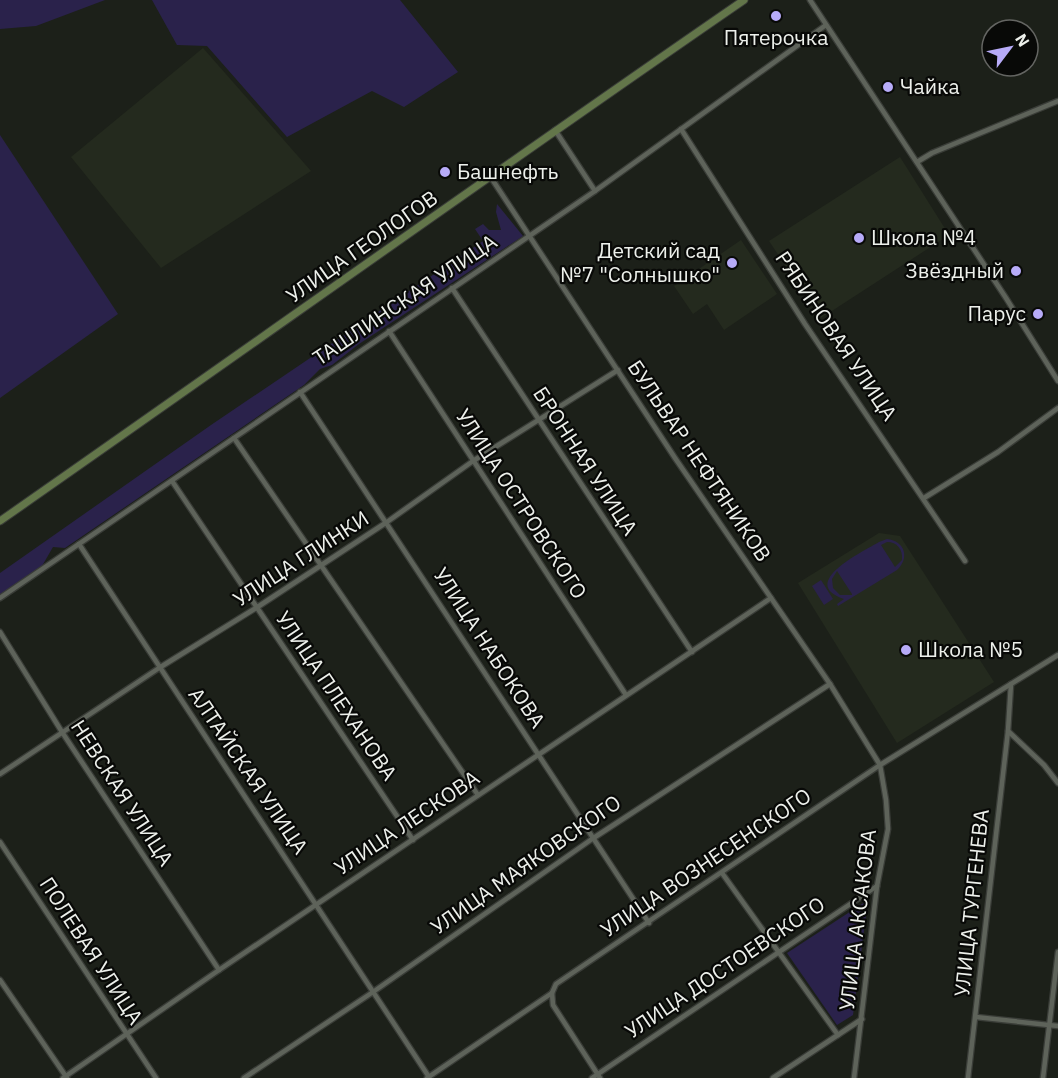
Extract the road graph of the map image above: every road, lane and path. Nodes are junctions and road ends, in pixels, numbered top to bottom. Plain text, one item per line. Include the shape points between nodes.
1 (744, 0) edge
2 (810, 0) edge
3 (826, 26) junction
4 (1058, 101) edge
5 (681, 129) junction
6 (555, 130) junction
7 (916, 162) junction
8 (490, 176) junction
9 (595, 191) junction
10 (528, 235) junction
11 (452, 288) junction
12 (389, 331) junction
13 (618, 370) junction
14 (1058, 381) edge
15 (300, 392) junction
16 (1058, 408) edge
17 (538, 419) junction
18 (234, 438) junction
19 (473, 461) junction
20 (172, 481) junction
21 (924, 498) junction
22 (0, 521) edge
23 (387, 522) junction
24 (80, 544) junction
25 (965, 561) dead end
26 (320, 566) junction
27 (0, 598) edge
28 (771, 598) junction
29 (256, 608) junction
30 (0, 632) edge
31 (692, 652) junction
32 (1058, 655) edge
33 (159, 668) junction
34 (830, 684) junction
35 (1011, 684) junction
36 (626, 695) junction
37 (1008, 731) junction
38 (63, 732) junction
39 (538, 754) junction
40 (880, 765) junction
41 (0, 774) edge
42 (1058, 783) edge
43 (478, 795) junction
44 (592, 838) junction
45 (413, 840) junction
46 (0, 842) edge
47 (722, 873) junction
48 (877, 886) junction
49 (317, 904) junction
50 (650, 922) junction
51 (777, 951) junction
52 (1058, 952) edge
53 (219, 970) junction
54 (0, 980) edge
55 (373, 992) junction
56 (552, 993) junction
57 (976, 1017) junction
58 (862, 1019) junction
59 (1049, 1026) junction
60 (1058, 1026) edge
61 (125, 1034) junction
62 (838, 1035) junction
63 (599, 1076) edge
64 (428, 1077) edge
65 (65, 1078) edge
66 (156, 1078) edge
67 (244, 1078) edge
68 (592, 1078) edge
69 (773, 1078) edge
70 (854, 1078) edge
71 (968, 1078) edge
72 (1043, 1078) edge

1 - 6 main road, УЛИЦА ГЕОЛОГОВ
2 - 3 street
3 - 5 street, ТАШЛИНСКАЯ УЛИЦА
3 - 7 street
4 - 7 street
5 - 9 street, ТАШЛИНСКАЯ УЛИЦА
5 - 21 street, РЯБИНОВАЯ УЛИЦА via 805,324
6 - 8 main road, УЛИЦА ГЕОЛОГОВ
6 - 9 street
7 - 14 street
8 - 10 street, БУЛЬВАР НЕФТЯНИКОВ
8 - 22 main road, УЛИЦА ГЕОЛОГОВ
9 - 10 street, ТАШЛИНСКАЯ УЛИЦА
10 - 11 street, ТАШЛИНСКАЯ УЛИЦА
10 - 13 street, БУЛЬВАР НЕФТЯНИКОВ
11 - 12 street, ТАШЛИНСКАЯ УЛИЦА
11 - 17 street, БРОННАЯ УЛИЦА
12 - 15 street, ТАШЛИНСКАЯ УЛИЦА
12 - 19 street, УЛИЦА ОСТРОВСКОГО
13 - 17 street, УЛИЦА ГЛИНКИ
13 - 28 street, БУЛЬВАР НЕФТЯНИКОВ
15 - 18 street, ТАШЛИНСКАЯ УЛИЦА
15 - 23 street, УЛИЦА НАБОКОВА
16 - 21 street via 998,452
17 - 19 street, УЛИЦА ГЛИНКИ
17 - 31 street, БРОННАЯ УЛИЦА
18 - 20 street, ТАШЛИНСКАЯ УЛИЦА
18 - 26 street
19 - 23 street, УЛИЦА ГЛИНКИ
19 - 36 street, УЛИЦА ОСТРОВСКОГО
20 - 24 street, ТАШЛИНСКАЯ УЛИЦА
20 - 29 street, УЛИЦА ПЛЕХАНОВА
21 - 25 street, РЯБИНОВАЯ УЛИЦА
23 - 26 street, УЛИЦА ГЛИНКИ
23 - 39 street, УЛИЦА НАБОКОВА
24 - 27 street, ТАШЛИНСКАЯ УЛИЦА
24 - 33 street, АЛТАЙСКАЯ УЛИЦА
26 - 29 street, УЛИЦА ГЛИНКИ
26 - 43 street
28 - 31 street, УЛИЦА ЛЕСКОВА
28 - 34 street, БУЛЬВАР НЕФТЯНИКОВ
29 - 33 street, УЛИЦА ГЛИНКИ
29 - 45 street, УЛИЦА ПЛЕХАНОВА
30 - 38 street, НЕВСКАЯ УЛИЦА
31 - 36 street, УЛИЦА ЛЕСКОВА
32 - 35 street, УЛИЦА ВОЗНЕСЕНСКОГО
33 - 38 street, УЛИЦА ГЛИНКИ
33 - 49 street, АЛТАЙСКАЯ УЛИЦА
34 - 40 street, БУЛЬВАР НЕФТЯНИКОВ
34 - 44 street, УЛИЦА МАЯКОВСКОГО
35 - 37 street, УЛИЦА ТУРГЕНЕВА
35 - 40 street, УЛИЦА ВОЗНЕСЕНСКОГО
36 - 39 street, УЛИЦА ЛЕСКОВА
37 - 42 street
37 - 57 street, УЛИЦА ТУРГЕНЕВА
38 - 41 street, УЛИЦА ГЛИНКИ
38 - 53 street, НЕВСКАЯ УЛИЦА
39 - 43 street, УЛИЦА ЛЕСКОВА
39 - 44 street, УЛИЦА НАБОКОВА
40 - 47 street, УЛИЦА ВОЗНЕСЕНСКОГО
40 - 48 street, УЛИЦА АКСАКОВА via 888,829
43 - 45 street, УЛИЦА ЛЕСКОВА
44 - 50 street, УЛИЦА НАБОКОВА
44 - 55 street, УЛИЦА МАЯКОВСКОГО
45 - 49 street, УЛИЦА ЛЕСКОВА
46 - 61 street, ПОЛЕВАЯ УЛИЦА
47 - 50 street, УЛИЦА ВОЗНЕСЕНСКОГО
47 - 51 street
48 - 51 street, УЛИЦА ДОСТОЕВСКОГО
48 - 58 street, УЛИЦА АКСАКОВА
49 - 53 street, УЛИЦА ЛЕСКОВА
49 - 55 street, АЛТАЙСКАЯ УЛИЦА
50 - 56 street, УЛИЦА ВОЗНЕСЕНСКОГО via 556,984
51 - 62 street
51 - 63 street, УЛИЦА ДОСТОЕВСКОГО
52 - 59 street
53 - 61 street, УЛИЦА ЛЕСКОВА
54 - 65 street
55 - 64 street, АЛТАЙСКАЯ УЛИЦА
55 - 67 street, УЛИЦА МАЯКОВСКОГО
56 - 63 street via 553,1005
56 - 64 street, УЛИЦА ВОЗНЕСЕНСКОГО
57 - 59 street
57 - 71 street, УЛИЦА ТУРГЕНЕВА
58 - 62 street
58 - 70 street, УЛИЦА АКСАКОВА
59 - 60 street
59 - 72 street
61 - 65 street, УЛИЦА ЛЕСКОВА
61 - 66 street, ПОЛЕВАЯ УЛИЦА
62 - 69 street
63 - 68 street, УЛИЦА ДОСТОЕВСКОГО

